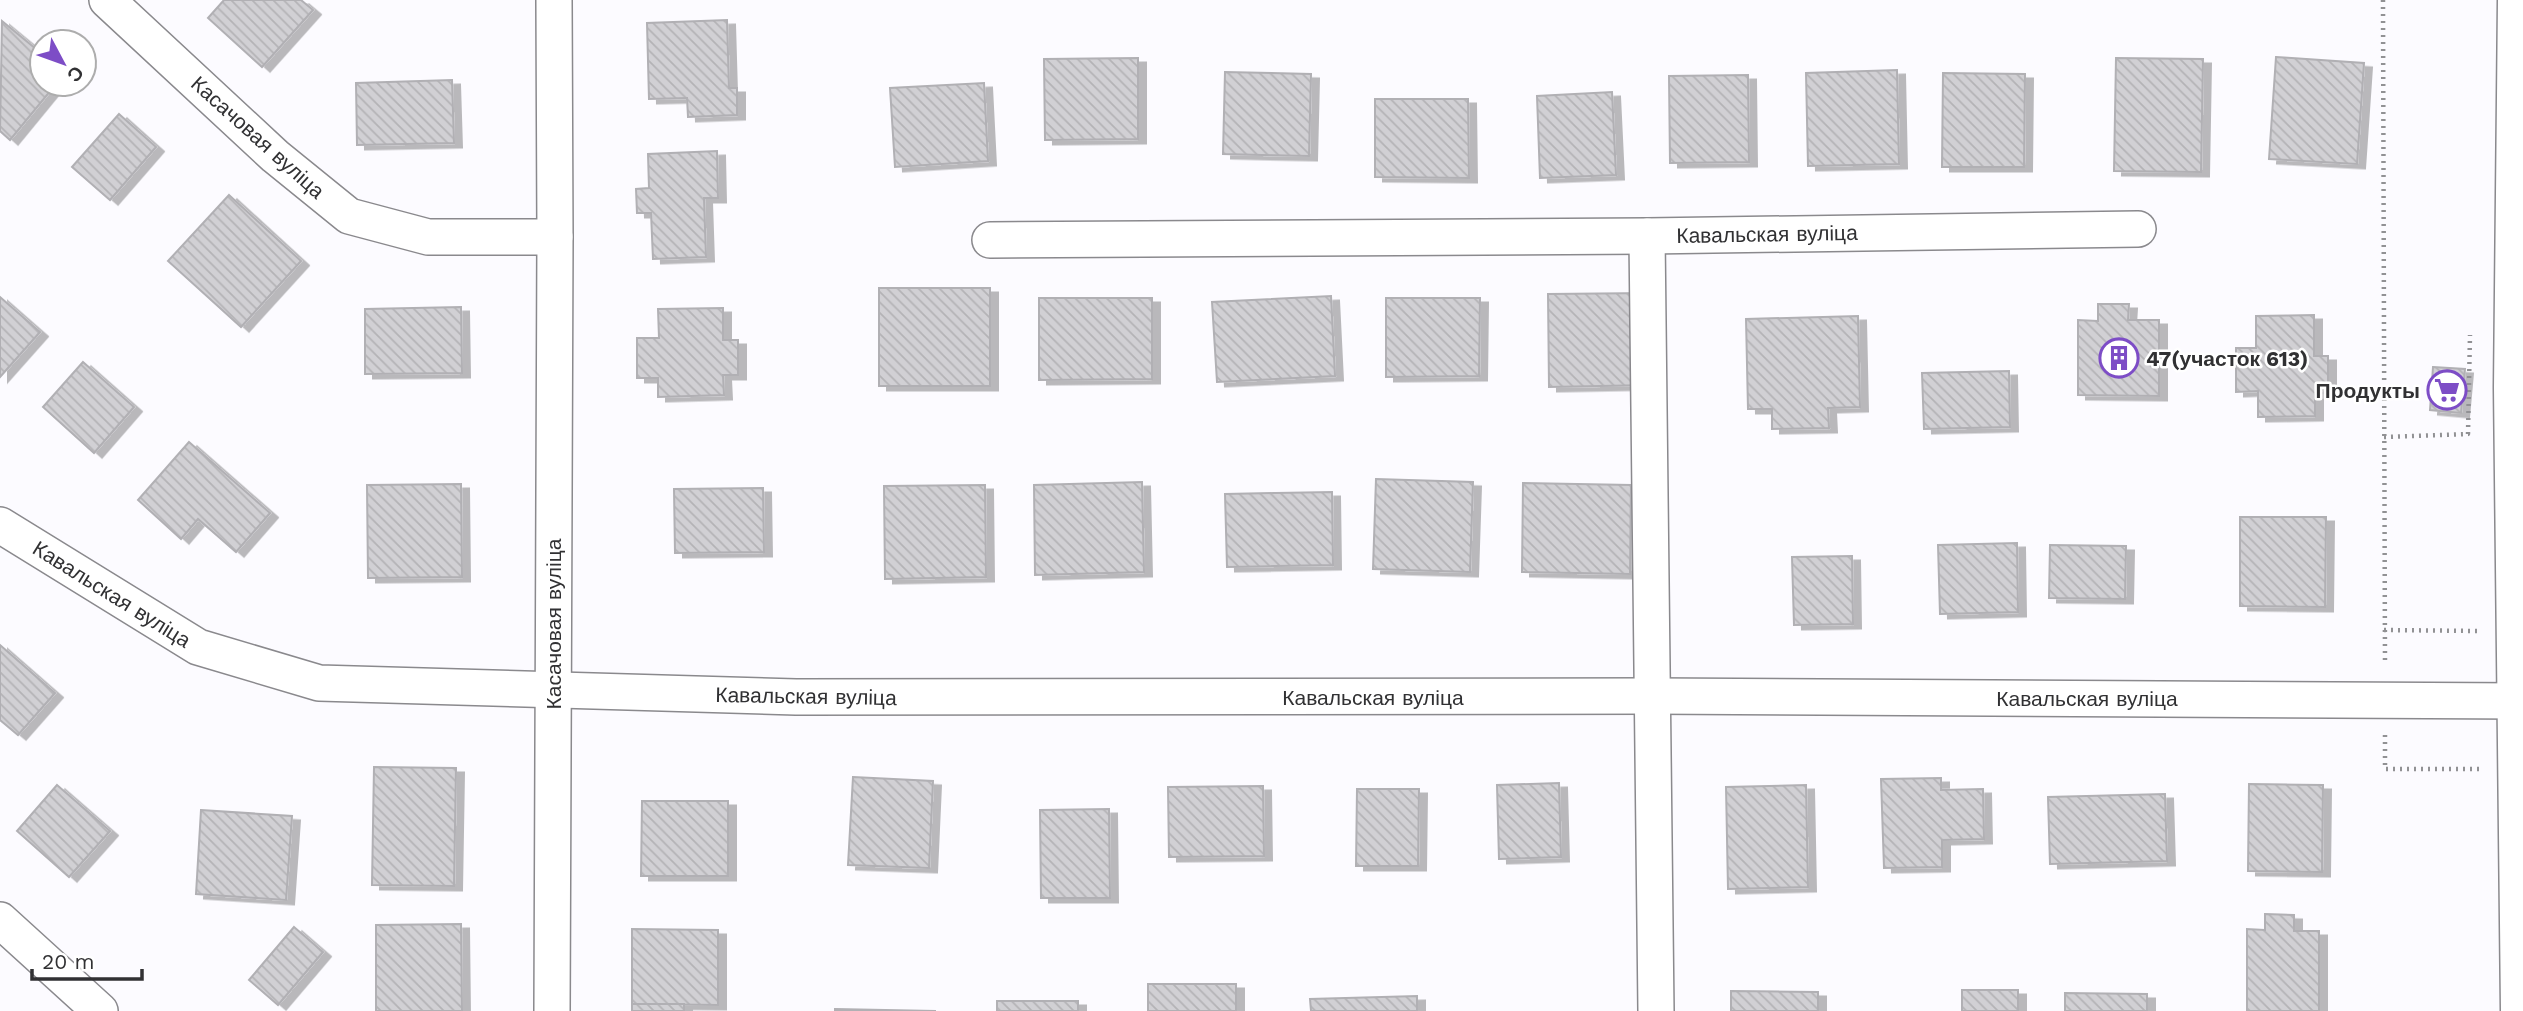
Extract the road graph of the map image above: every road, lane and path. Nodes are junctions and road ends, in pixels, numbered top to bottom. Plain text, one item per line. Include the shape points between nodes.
1 (107, 0) edge
2 (554, 0) edge
3 (2383, 0) edge
4 (2517, 0) edge
5 (2138, 229) dead end
6 (1647, 236) junction
7 (555, 237) junction
8 (990, 240) dead end
9 (2470, 335) dead end
10 (2384, 437) junction
11 (0, 525) edge
12 (2384, 630) junction
13 (2479, 631) dead end
14 (2385, 670) dead end
15 (553, 691) junction
16 (1651, 696) junction
17 (2520, 701) edge
18 (2385, 732) dead end
19 (2482, 769) dead end
20 (0, 920) edge
21 (100, 1011) edge
22 (551, 1011) edge
23 (1656, 1011) edge
24 (2520, 1011) edge

1 - 7 street, Касачовая вуліца via 275,156 348,216 428,237
2 - 7 street, Касачовая вуліца
3 - 10 path
4 - 17 street via 2513,388
5 - 6 street, Кавальская вуліца
6 - 8 street, Кавальская вуліца
6 - 16 street, Кавальская вуліца
7 - 15 street, Касачовая вуліца
9 - 10 path via 2469,434
10 - 12 path
11 - 15 street, Кавальская вуліца via 198,647 319,683
12 - 13 path
12 - 14 path
15 - 16 street, Кавальская вуліца via 810,697
15 - 22 street, Касачовая вуліца
16 - 17 street, Кавальская вуліца
16 - 23 street, Кавальская вуліца
17 - 24 street
18 - 19 path via 2385,769
20 - 21 street

